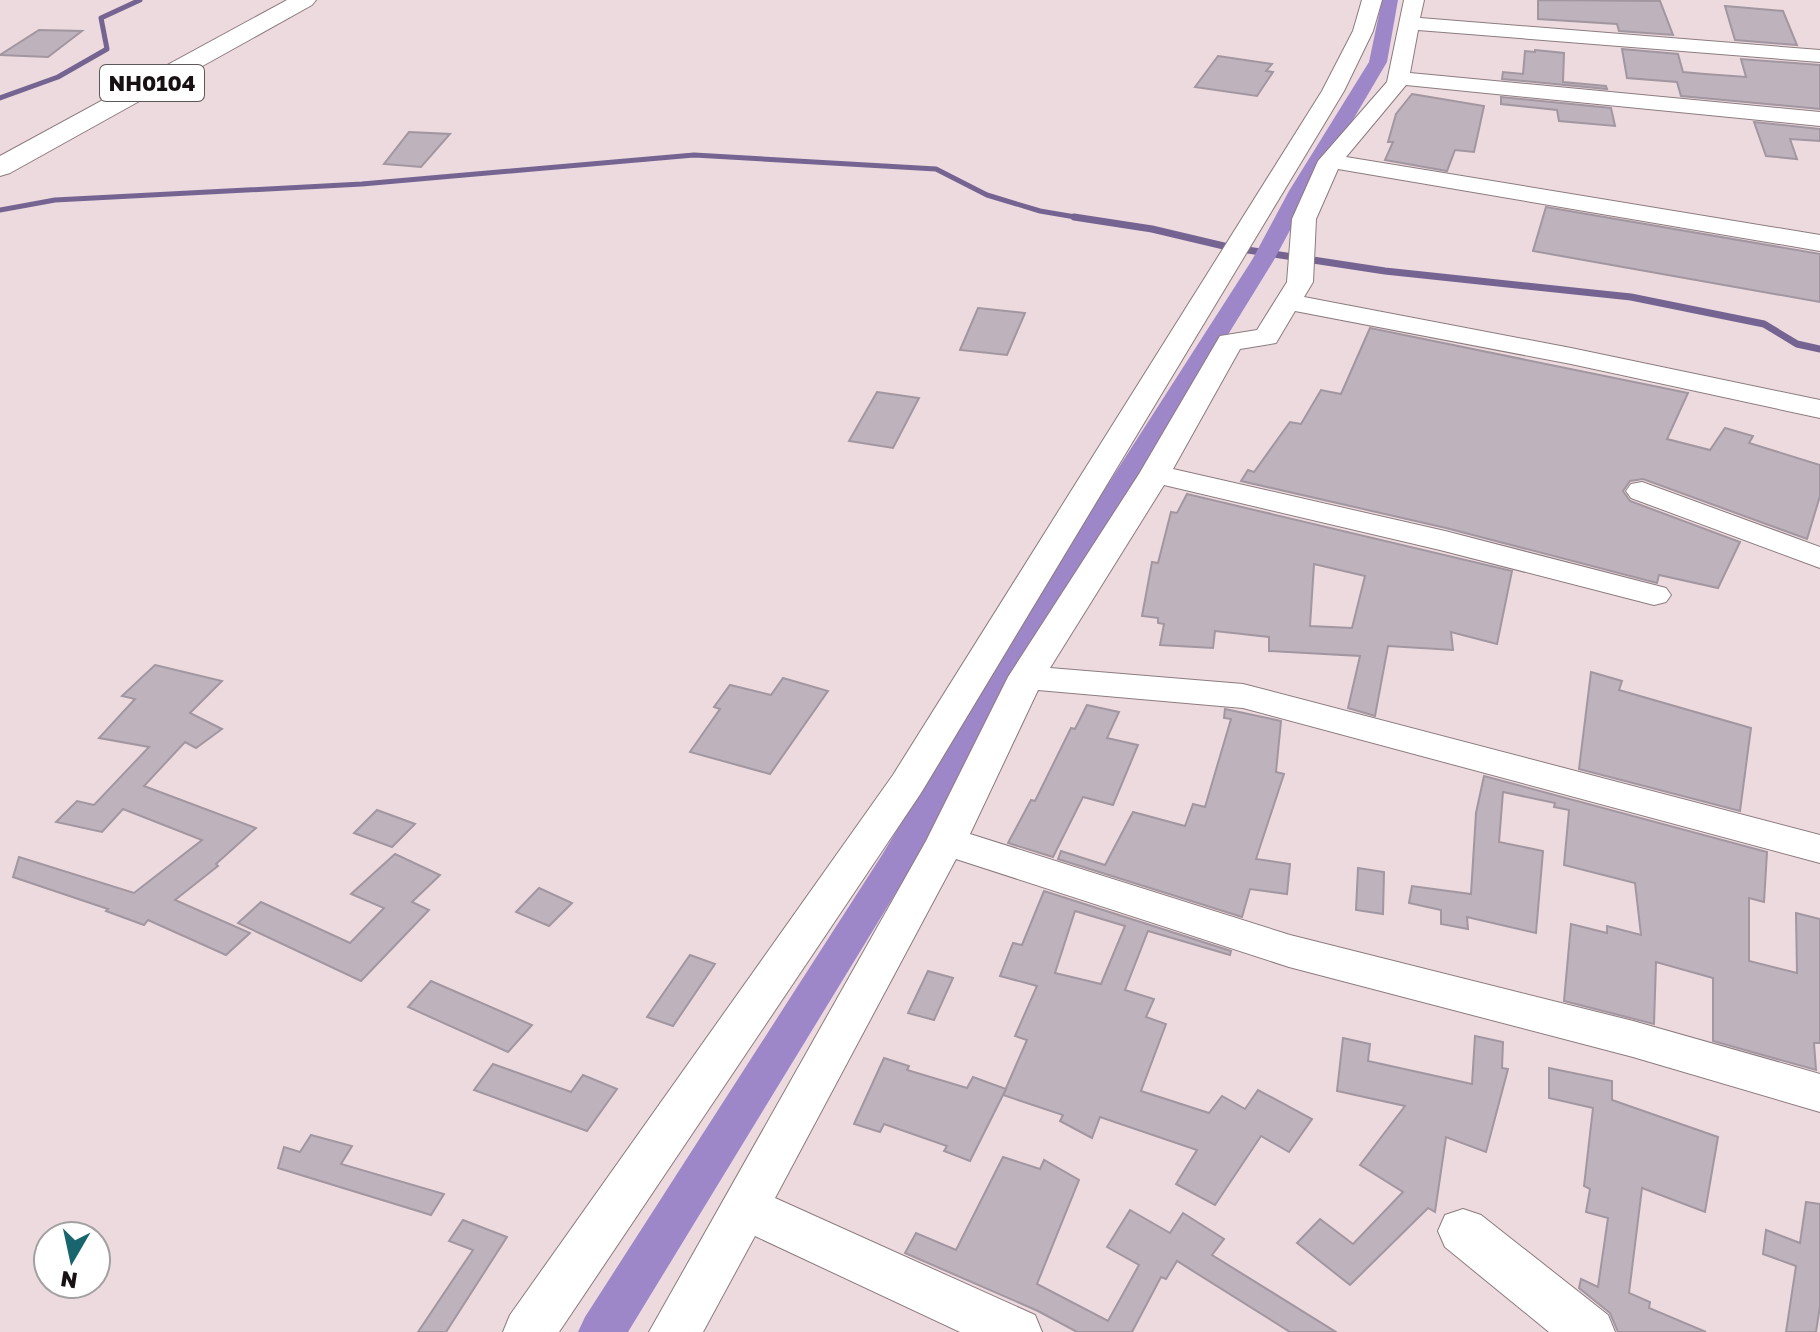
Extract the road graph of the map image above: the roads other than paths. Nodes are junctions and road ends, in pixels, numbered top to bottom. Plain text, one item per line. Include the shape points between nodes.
1 (275, 0) edge
2 (304, 0) edge
3 (1372, 0) edge
4 (1411, 11) edge
5 (1820, 56) edge
6 (1398, 78) junction
7 (1820, 119) edge
8 (0, 146) edge
9 (1330, 161) junction
10 (0, 167) edge
11 (1820, 243) edge
12 (1288, 302) junction
13 (1820, 409) edge
14 (1155, 474) junction
15 (1642, 491) dead end
16 (1820, 558) edge
17 (1654, 595) dead end
18 (1026, 677) junction
19 (946, 841) junction
20 (1820, 849) edge
21 (1820, 1093) edge
22 (743, 1207) junction
23 (1463, 1231) dead end
24 (529, 1332) edge
25 (675, 1332) edge
26 (1016, 1332) edge
27 (1589, 1332) edge

1 - 8 highway, NH0104
2 - 10 highway, NH0104
3 - 24 street via 1333,91 907,784
4 - 5 street
4 - 6 street
6 - 7 street
6 - 9 street
9 - 11 street
9 - 12 street via 1304,219 1300,282
12 - 13 street
12 - 14 street via 1266,337 1230,342
14 - 17 street
14 - 18 street
15 - 16 street
18 - 19 street
18 - 20 street via 1243,696
19 - 21 street via 1289,951
19 - 22 street
22 - 25 street
22 - 26 street
23 - 27 street

